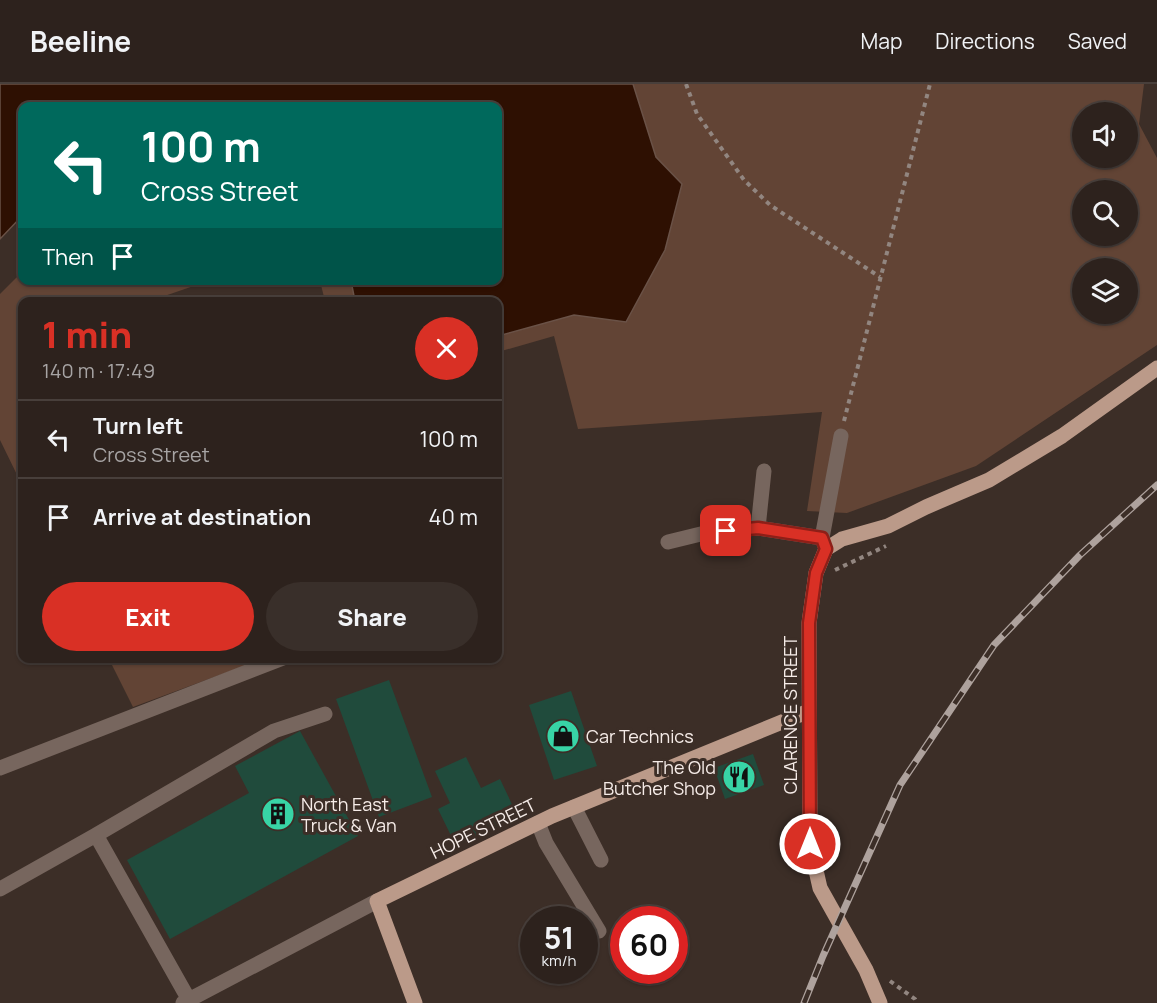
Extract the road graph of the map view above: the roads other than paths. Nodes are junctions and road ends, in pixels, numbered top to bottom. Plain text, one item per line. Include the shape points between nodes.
1 (1157, 368) edge
2 (841, 436) road end
3 (764, 471) dead end
4 (758, 528) junction
5 (668, 542) dead end
6 (824, 543) junction
7 (270, 663) edge
8 (809, 711) junction
9 (325, 714) dead end
10 (0, 768) edge
11 (574, 807) junction
12 (538, 823) junction
13 (96, 835) junction
14 (602, 860) dead end
15 (0, 889) edge
16 (377, 901) junction
17 (599, 931) dead end
18 (186, 1002) edge
19 (416, 1003) edge
20 (880, 1003) edge

1 - 6 main road via 1062,436 989,480 888,526
2 - 6 street, CLARENCE STREET
3 - 4 street
4 - 5 street via 709,532
4 - 6 street
6 - 8 main road, CLARENCE STREET via 809,623
7 - 10 street
8 - 11 main road, HOPE STREET
8 - 20 main road, CLARENCE STREET via 810,844 820,888
9 - 13 street via 274,731
11 - 12 main road, HOPE STREET
11 - 14 street
12 - 16 main road, HOPE STREET
12 - 17 street
13 - 15 street
13 - 18 street
16 - 18 street, HOPE STREET
16 - 19 main road

